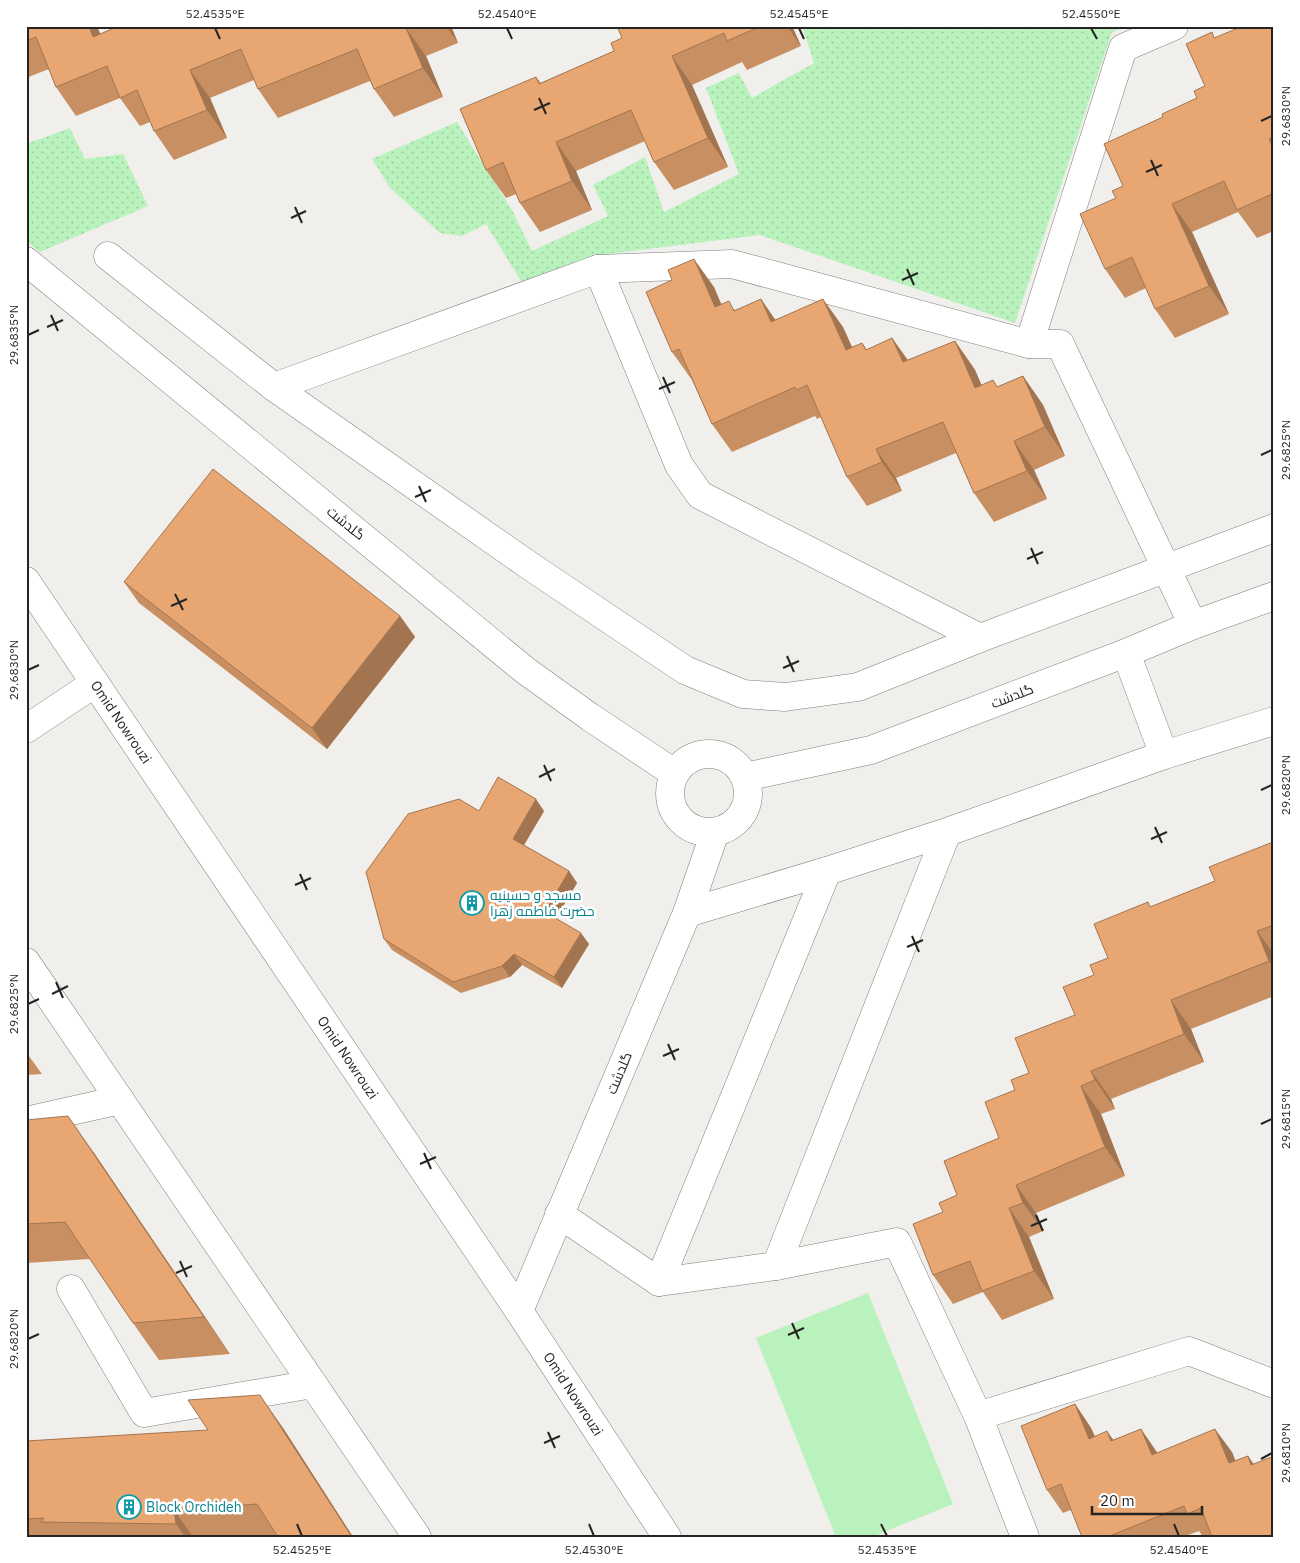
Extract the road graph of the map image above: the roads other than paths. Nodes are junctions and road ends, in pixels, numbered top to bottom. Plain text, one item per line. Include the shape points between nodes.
1 (1174, 26) edge
2 (108, 256) dead end
3 (26, 261) edge
4 (598, 268) junction
5 (1029, 344) junction
6 (274, 387) junction
7 (1274, 528) edge
8 (1166, 567) junction
9 (26, 581) edge
10 (1274, 596) edge
11 (1193, 625) junction
12 (980, 638) junction
13 (1126, 653) junction
14 (95, 683) junction
15 (1274, 722) edge
16 (26, 729) edge
17 (1164, 755) junction
18 (674, 773) junction
19 (745, 776) junction
20 (715, 832) junction
21 (947, 832) junction
22 (827, 871) junction
23 (687, 913) junction
24 (26, 962) edge
25 (120, 1100) junction
26 (26, 1121) edge
27 (559, 1214) junction
28 (776, 1266) junction
29 (659, 1282) junction
30 (70, 1289) edge
31 (519, 1312) junction
32 (313, 1384) junction
33 (1274, 1384) edge
34 (978, 1416) junction
35 (417, 1537) edge
36 (667, 1537) edge
37 (1025, 1537) edge

1 - 5 street via 1123,48
2 - 6 street
3 - 18 street, گلدشت via 526,671
4 - 5 street via 732,264
4 - 6 street
4 - 12 street via 679,465 700,495
5 - 8 street via 1060,344
6 - 12 street via 685,670 743,694 786,697 858,687
7 - 8 street
8 - 11 street
8 - 12 street
9 - 14 street, Omid Nowrouzi
10 - 11 street, گلدشت
11 - 13 street, گلدشت
13 - 17 street
13 - 19 street, گلدشت via 871,750
14 - 16 street
14 - 31 street, Omid Nowrouzi
15 - 17 street
17 - 21 street
18 - 19 street via 693,757 717,754 729,758
18 - 20 street via 670,797 680,820 690,828
19 - 20 street via 748,800 744,812 726,828
20 - 23 street, گلدشت
21 - 22 street
21 - 28 street
22 - 23 street
22 - 29 street
23 - 27 street, گلدشت
24 - 25 street
25 - 26 street
25 - 32 street
27 - 29 street
27 - 31 street, گلدشت
28 - 29 street
28 - 34 street via 896,1242
30 - 32 street via 144,1413
31 - 36 street, Omid Nowrouzi
32 - 35 street
33 - 34 street via 1189,1351
34 - 37 street

